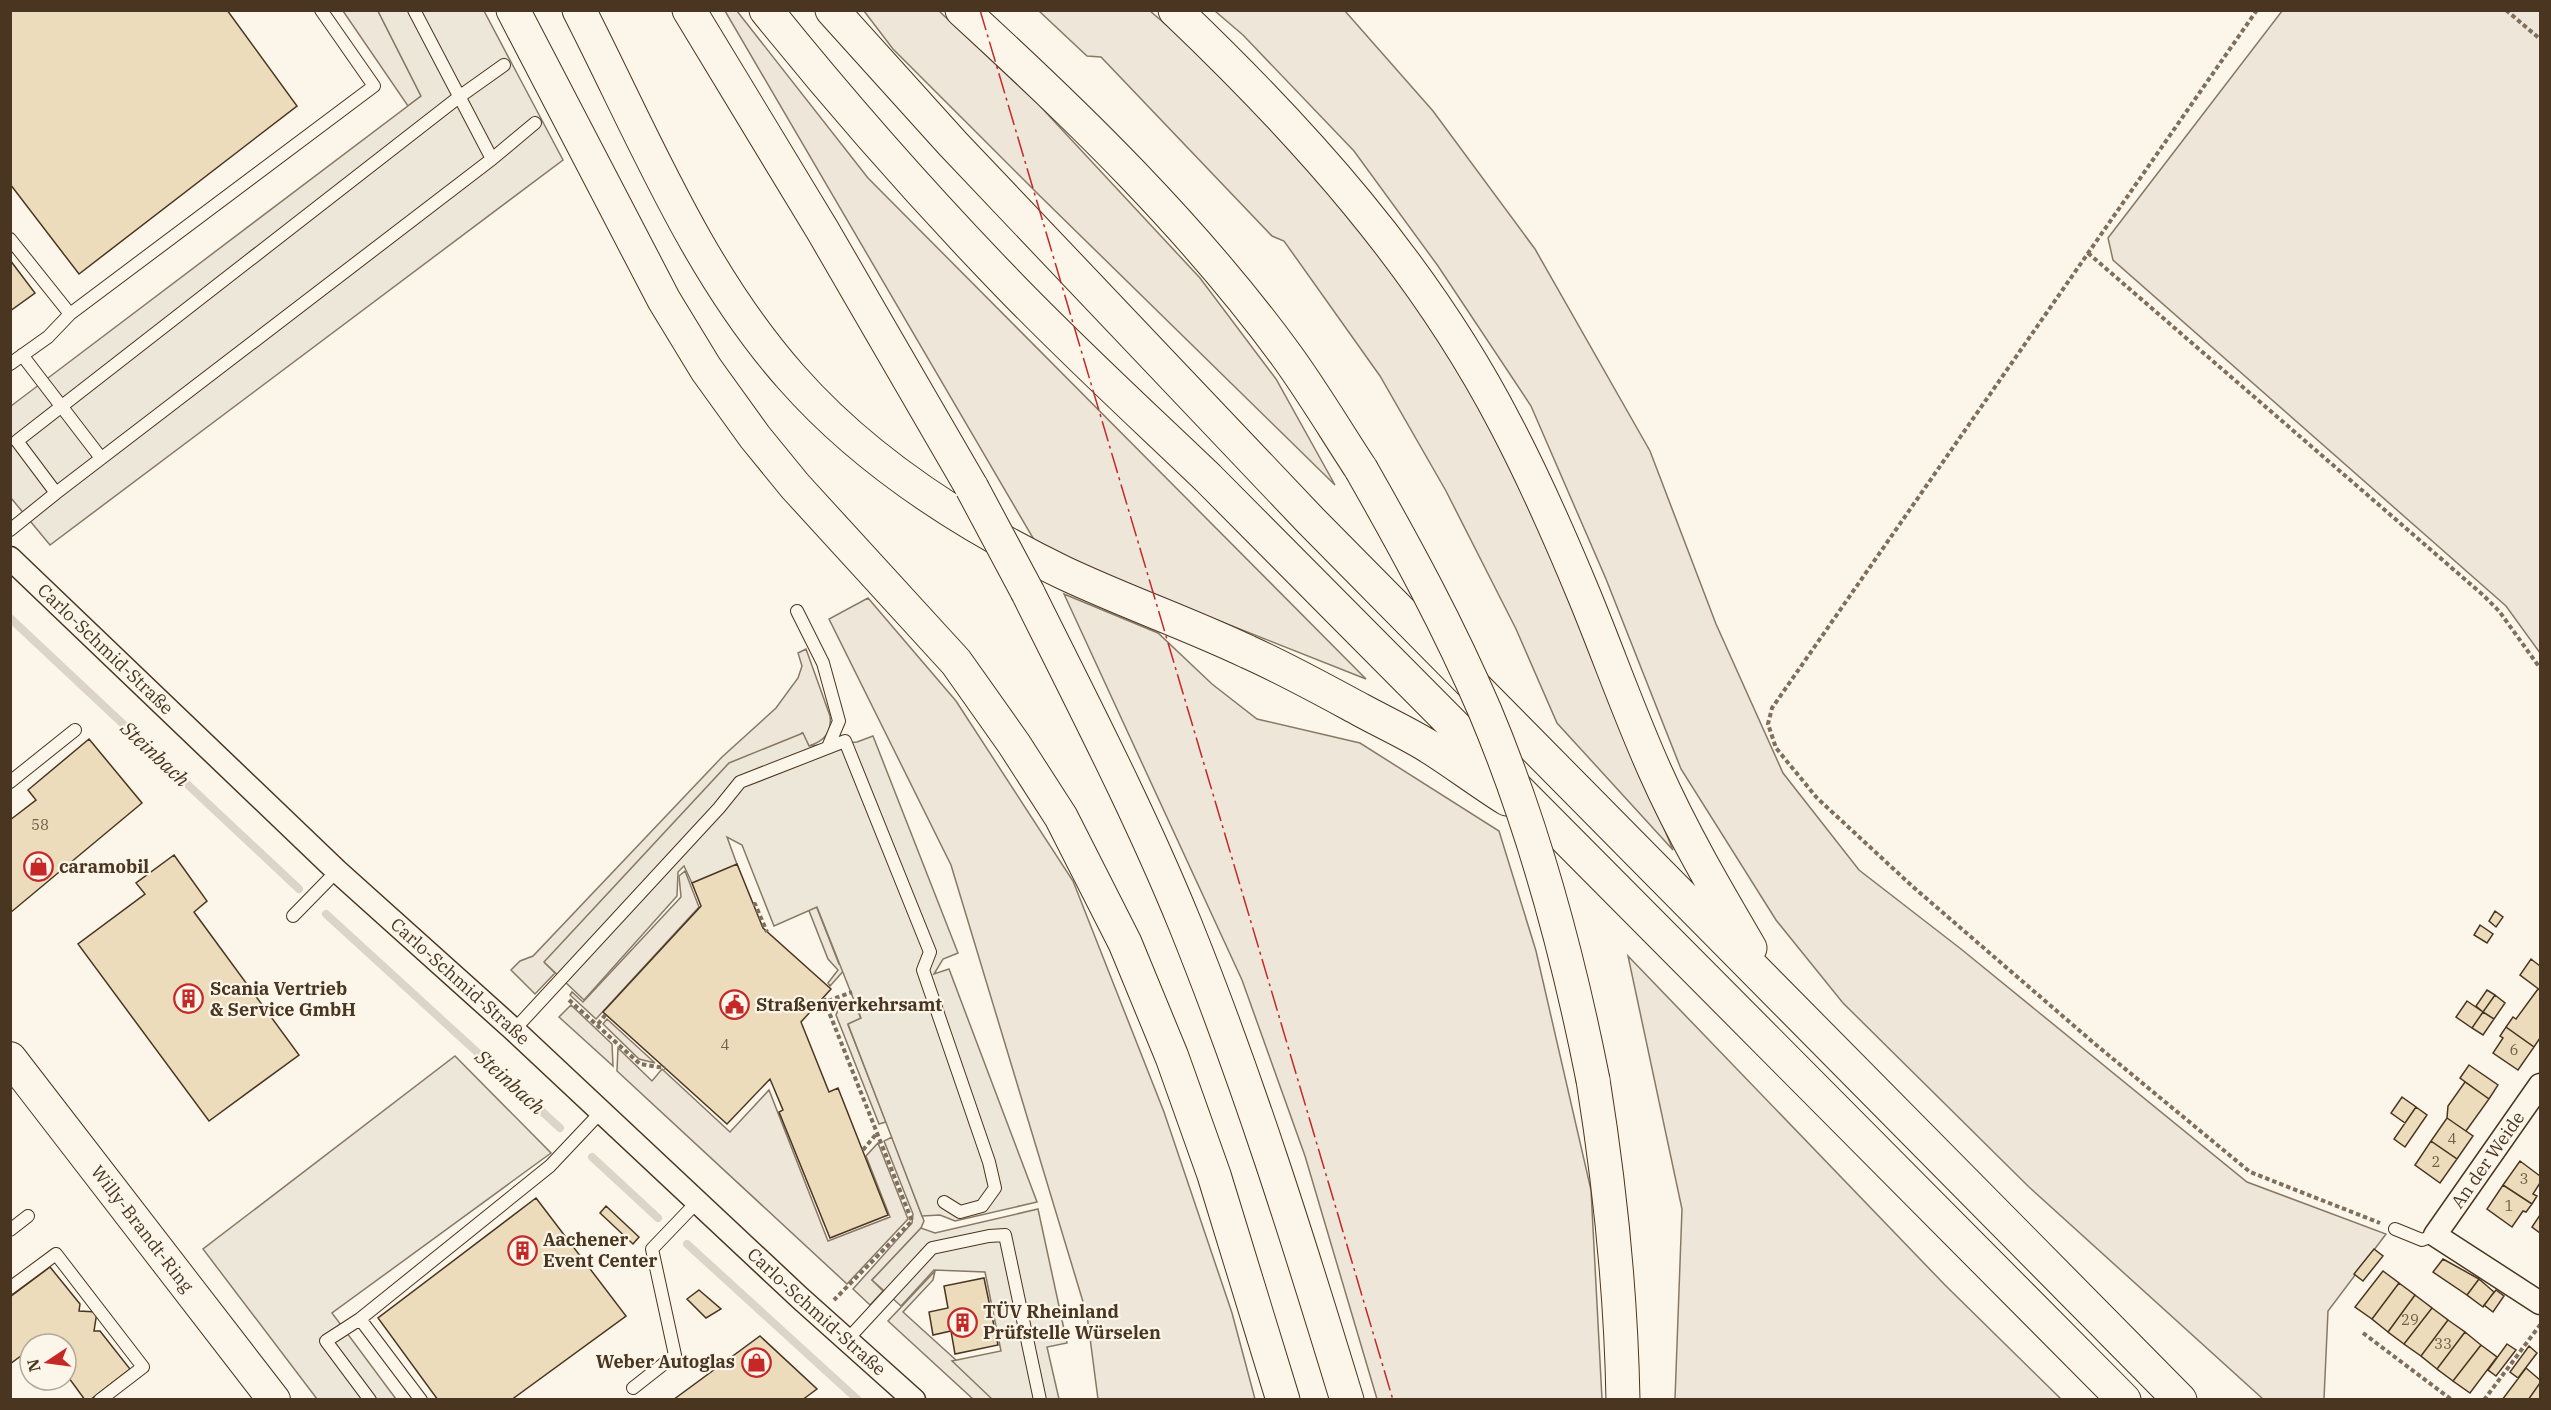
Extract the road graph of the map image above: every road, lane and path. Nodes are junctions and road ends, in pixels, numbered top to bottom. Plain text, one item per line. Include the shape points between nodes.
1 (321, 10) edge
2 (414, 10) edge
3 (513, 10) edge
4 (574, 10) edge
5 (579, 10) edge
6 (690, 10) edge
7 (765, 10) edge
8 (832, 10) edge
9 (962, 10) edge
10 (1175, 10) edge
11 (2256, 10) edge
12 (2506, 10) edge
13 (2541, 39) edge
14 (599, 50) junction
15 (504, 65) dead end
16 (459, 97) junction
17 (535, 123) dead end
18 (492, 159) junction
19 (10, 239) edge
20 (2088, 253) junction
21 (70, 314) junction
22 (22, 355) junction
23 (10, 364) edge
24 (61, 407) junction
25 (101, 458) junction
26 (56, 493) junction
27 (10, 530) edge
28 (10, 558) edge
29 (796, 611) dead end
30 (2541, 668) edge
31 (75, 730) dead end
32 (828, 747) junction
33 (10, 782) edge
34 (1563, 836) junction
35 (337, 871) junction
36 (753, 904) dead end
37 (293, 916) dead end
38 (767, 932) dead end
39 (1773, 988) junction
40 (852, 992) dead end
41 (824, 1000) junction
42 (539, 1003) junction
43 (816, 1006) dead end
44 (606, 1014) dead end
45 (598, 1024) junction
46 (514, 1030) junction
47 (10, 1058) edge
48 (665, 1068) dead end
49 (2541, 1085) edge
50 (601, 1112) junction
51 (877, 1132) junction
52 (863, 1150) dead end
53 (696, 1202) junction
54 (944, 1202) dead end
55 (28, 1216) dead end
56 (2395, 1229) joint
57 (10, 1230) edge
58 (2435, 1235) junction
59 (10, 1288) edge
60 (2541, 1303) edge
61 (819, 1316) junction
62 (360, 1319) junction
63 (2541, 1325) edge
64 (2363, 1333) dead end
65 (847, 1340) junction
66 (633, 1388) dead end
67 (100, 1400) edge
68 (274, 1400) edge
69 (370, 1400) edge
70 (421, 1400) edge
71 (914, 1400) edge
72 (1040, 1400) edge
73 (1282, 1400) edge
74 (1347, 1400) edge
75 (1623, 1400) edge
76 (2124, 1400) edge
77 (2180, 1400) edge
78 (2452, 1400) edge
79 (2484, 1400) edge

1 - 21 lane via 374,86
2 - 16 lane
3 - 73 highway via 664,300 706,369 795,486 956,662 1061,817 1125,943 1172,1057 1214,1175
4 - 14 highway
5 - 14 highway
6 - 74 highway, bridge via 972,488 1119,776 1219,1010 1279,1178
7 - 34 highway via 843,105 1003,280 1208,478
8 - 39 highway via 953,144 1311,521
9 - 75 highway, bridge via 1083,125 1238,294 1286,356 1361,469 1439,612 1504,760 1555,915 1579,1009 1613,1220
10 - 39 highway via 1250,82 1335,176 1431,301 1472,367 1504,421 1561,540 1672,807
11 - 20 path
12 - 13 path
14 - 34 highway via 653,160 708,260 753,330 792,378 838,424 888,465 970,523 1063,572 1249,652 1426,745
15 - 16 lane
16 - 18 lane
16 - 24 lane
17 - 18 lane
18 - 25 lane
19 - 21 lane
20 - 30 path via 2483,595
20 - 56 path via 1772,708 1768,723 1776,748 1793,771 1912,886 2250,1172
21 - 22 lane via 48,338
22 - 23 lane
22 - 24 lane
24 - 25 lane
24 - 26 lane via 16,441
25 - 26 lane
26 - 27 lane
28 - 35 street, Carlo-Schmid-Straße
29 - 32 lane via 824,663 839,721
31 - 33 lane
32 - 42 lane via 740,782
32 - 54 lane via 846,741 930,952 923,970 989,1162 995,1188 982,1206 960,1212
34 - 76 highway
35 - 37 lane
35 - 46 street, Carlo-Schmid-Straße
36 - 38 path
39 - 77 highway
40 - 41 path
41 - 43 path
41 - 51 path
42 - 45 path via 553,1017 570,998
42 - 46 lane
44 - 45 path
45 - 48 path via 640,1064
46 - 50 street, Carlo-Schmid-Straße
47 - 68 street, Willy-Brandt-Ring
49 - 58 street, An der Weide
50 - 53 street, Carlo-Schmid-Straße
50 - 62 lane via 550,1166
51 - 52 path
51 - 61 path via 912,1221
53 - 61 street, Carlo-Schmid-Straße
53 - 66 lane via 652,1249 675,1355
55 - 57 lane
56 - 58 lane via 2422,1240
58 - 60 street
59 - 67 lane via 56,1254 143,1367
61 - 65 street, Carlo-Schmid-Straße
62 - 69 lane via 326,1341
62 - 70 lane
63 - 79 path
64 - 78 path
65 - 71 street, Carlo-Schmid-Straße
65 - 72 lane via 932,1248 1005,1234

